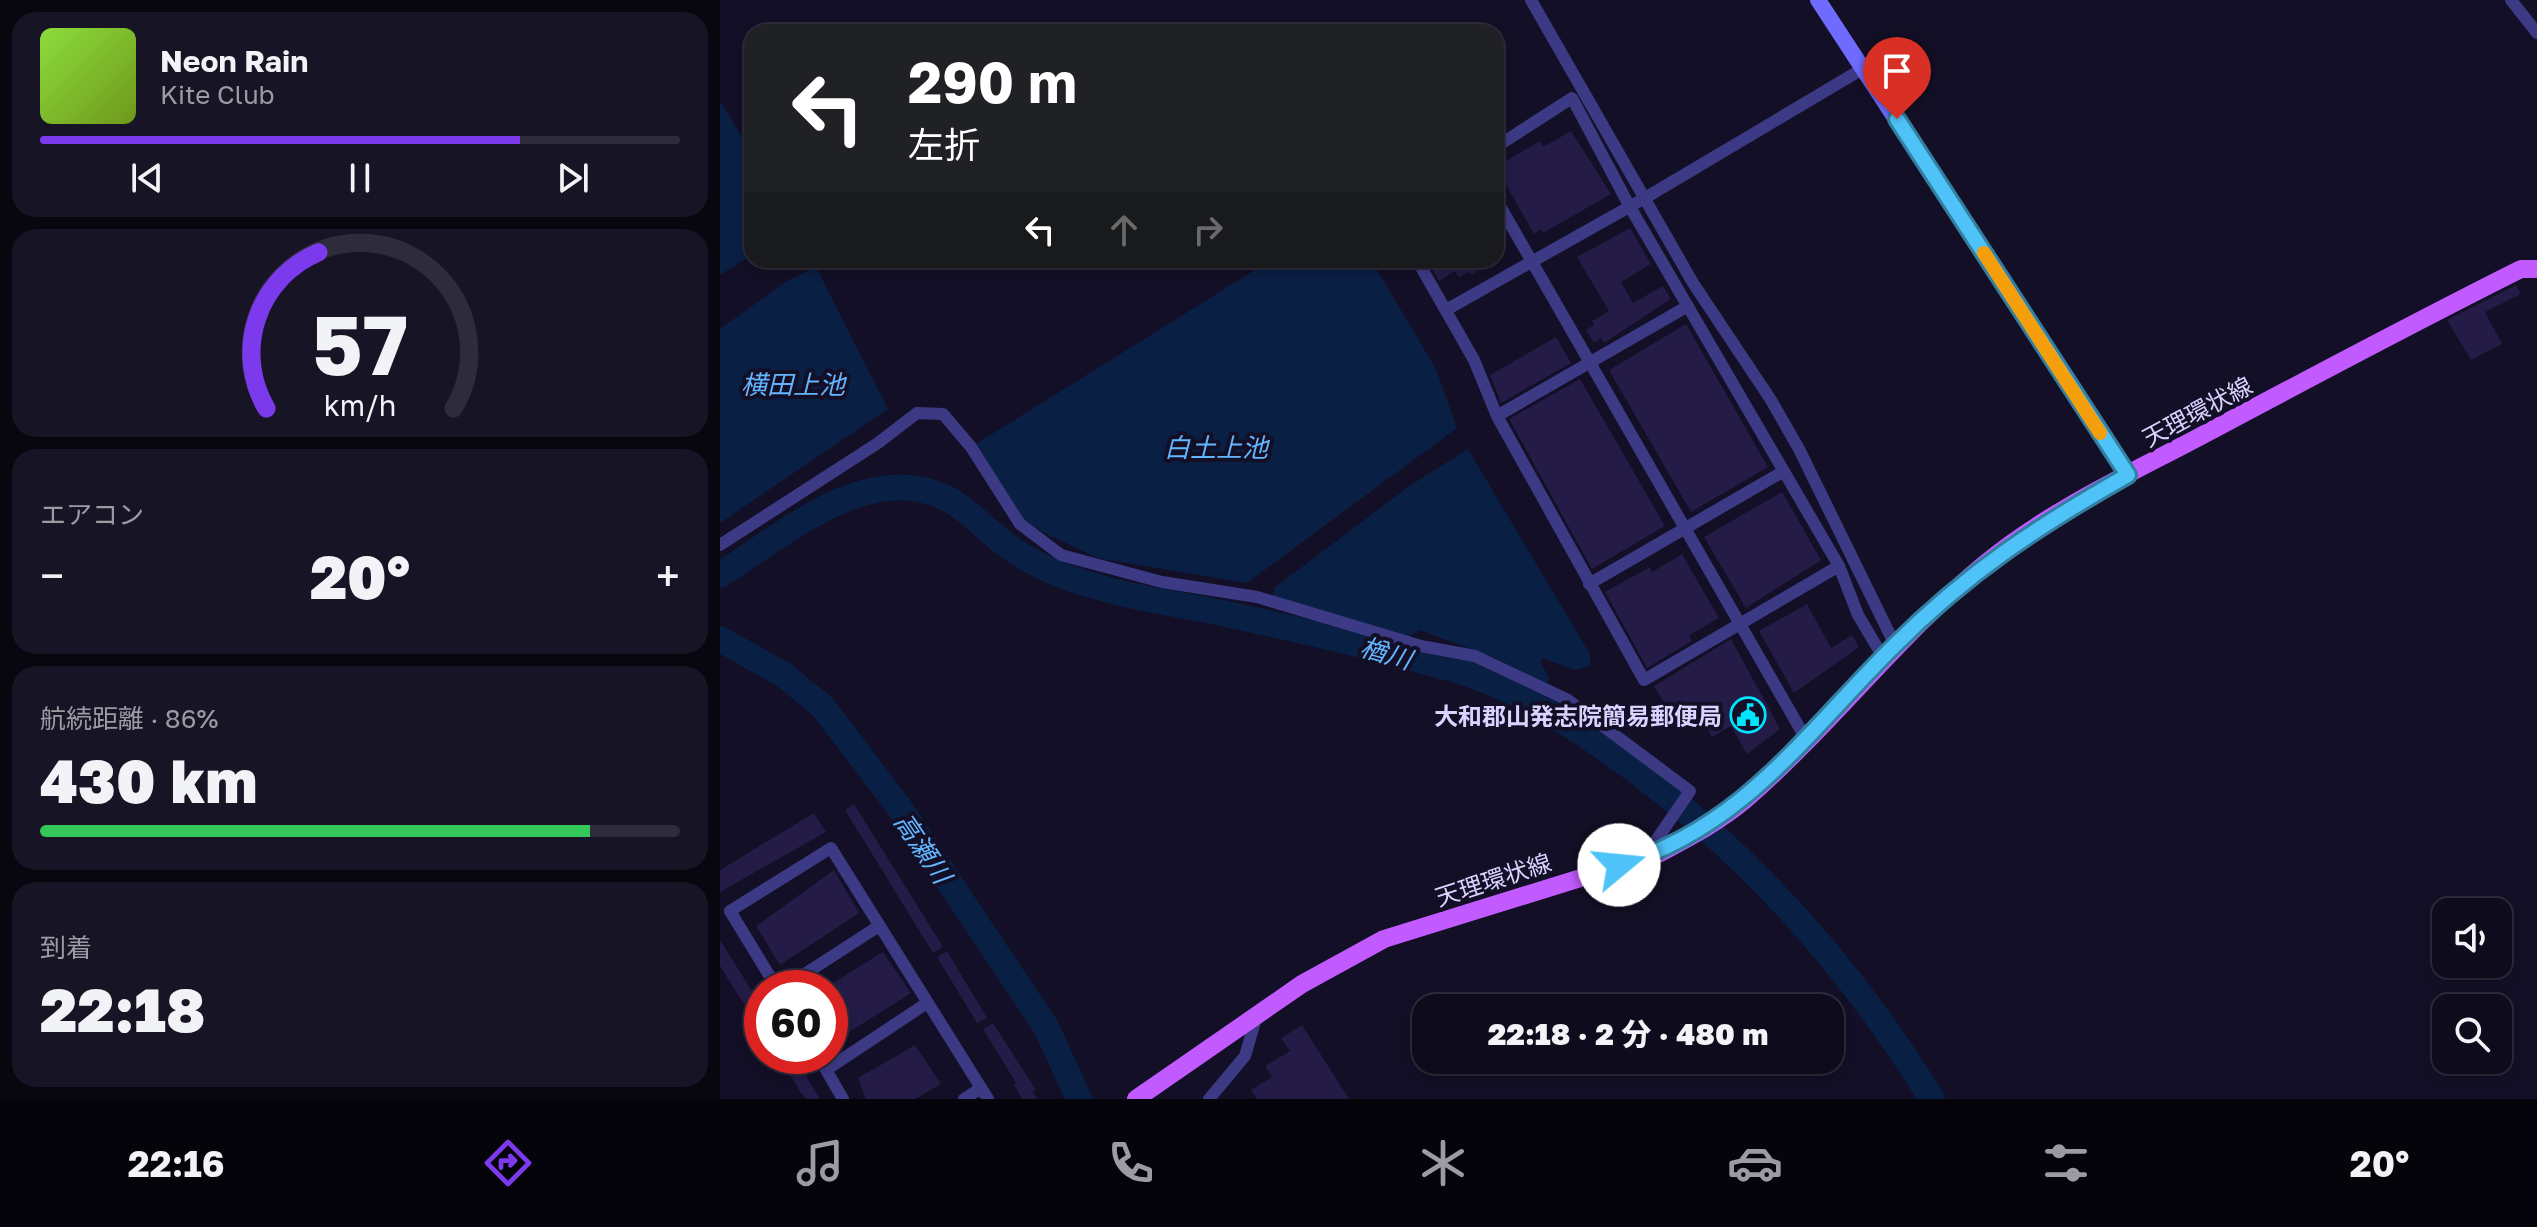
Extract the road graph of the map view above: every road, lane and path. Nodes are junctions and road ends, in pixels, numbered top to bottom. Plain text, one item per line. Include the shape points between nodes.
1 (1531, 0) edge
2 (1818, 0) edge
3 (2511, 0) edge
4 (2537, 33) edge
5 (1864, 68) junction
6 (1504, 142) edge
7 (1645, 198) junction
8 (1630, 207) junction
9 (1504, 214) edge
10 (1529, 261) junction
11 (1422, 268) edge
12 (2537, 269) edge
13 (1688, 306) junction
14 (1446, 310) junction
15 (1591, 364) junction
16 (1497, 416) junction
17 (1784, 471) junction
18 (2128, 475) junction
19 (1685, 530) junction
20 (720, 545) edge
21 (1839, 566) junction
22 (1589, 584) junction
23 (1741, 624) junction
24 (1889, 651) junction
25 (1806, 739) junction
26 (1644, 858) junction
27 (879, 926) junction
28 (768, 970) edge
29 (809, 970) edge
30 (927, 1003) junction
31 (1257, 1015) junction
32 (848, 1055) edge
33 (828, 1074) edge
34 (984, 1094) edge
35 (843, 1099) edge
36 (964, 1099) edge
37 (1136, 1099) edge
38 (1209, 1099) edge

1 - 7 street
2 - 5 street
3 - 4 street
5 - 7 street
5 - 18 street
6 - 8 street via 1572,98
7 - 8 street
7 - 24 street via 1799,449
8 - 10 street
8 - 13 street
9 - 10 street
10 - 14 street
10 - 15 street
11 - 14 street
12 - 18 main road, 天理環状線 via 2521,269
13 - 15 street
13 - 17 street
14 - 16 street
15 - 16 street
15 - 19 street
16 - 22 street
17 - 19 street
17 - 21 street
18 - 24 main road, 天理環状線 via 1987,562
19 - 22 street
19 - 23 street
20 - 26 street via 917,413 943,414 971,447 1020,524 1061,555 1162,582 1257,597 1421,646 1475,656 1568,700 1690,791
21 - 23 street
21 - 24 street via 1858,615
22 - 23 street via 1644,680
23 - 25 street
24 - 25 main road, 天理環状線
25 - 26 main road, 天理環状線 via 1717,820
26 - 31 main road, 天理環状線 via 1384,939
27 - 28 street via 831,848 730,911
27 - 29 street
27 - 30 street
30 - 32 street
30 - 34 street
31 - 37 main road, 天理環状線
31 - 38 street via 1245,1056
33 - 35 street
34 - 36 street

